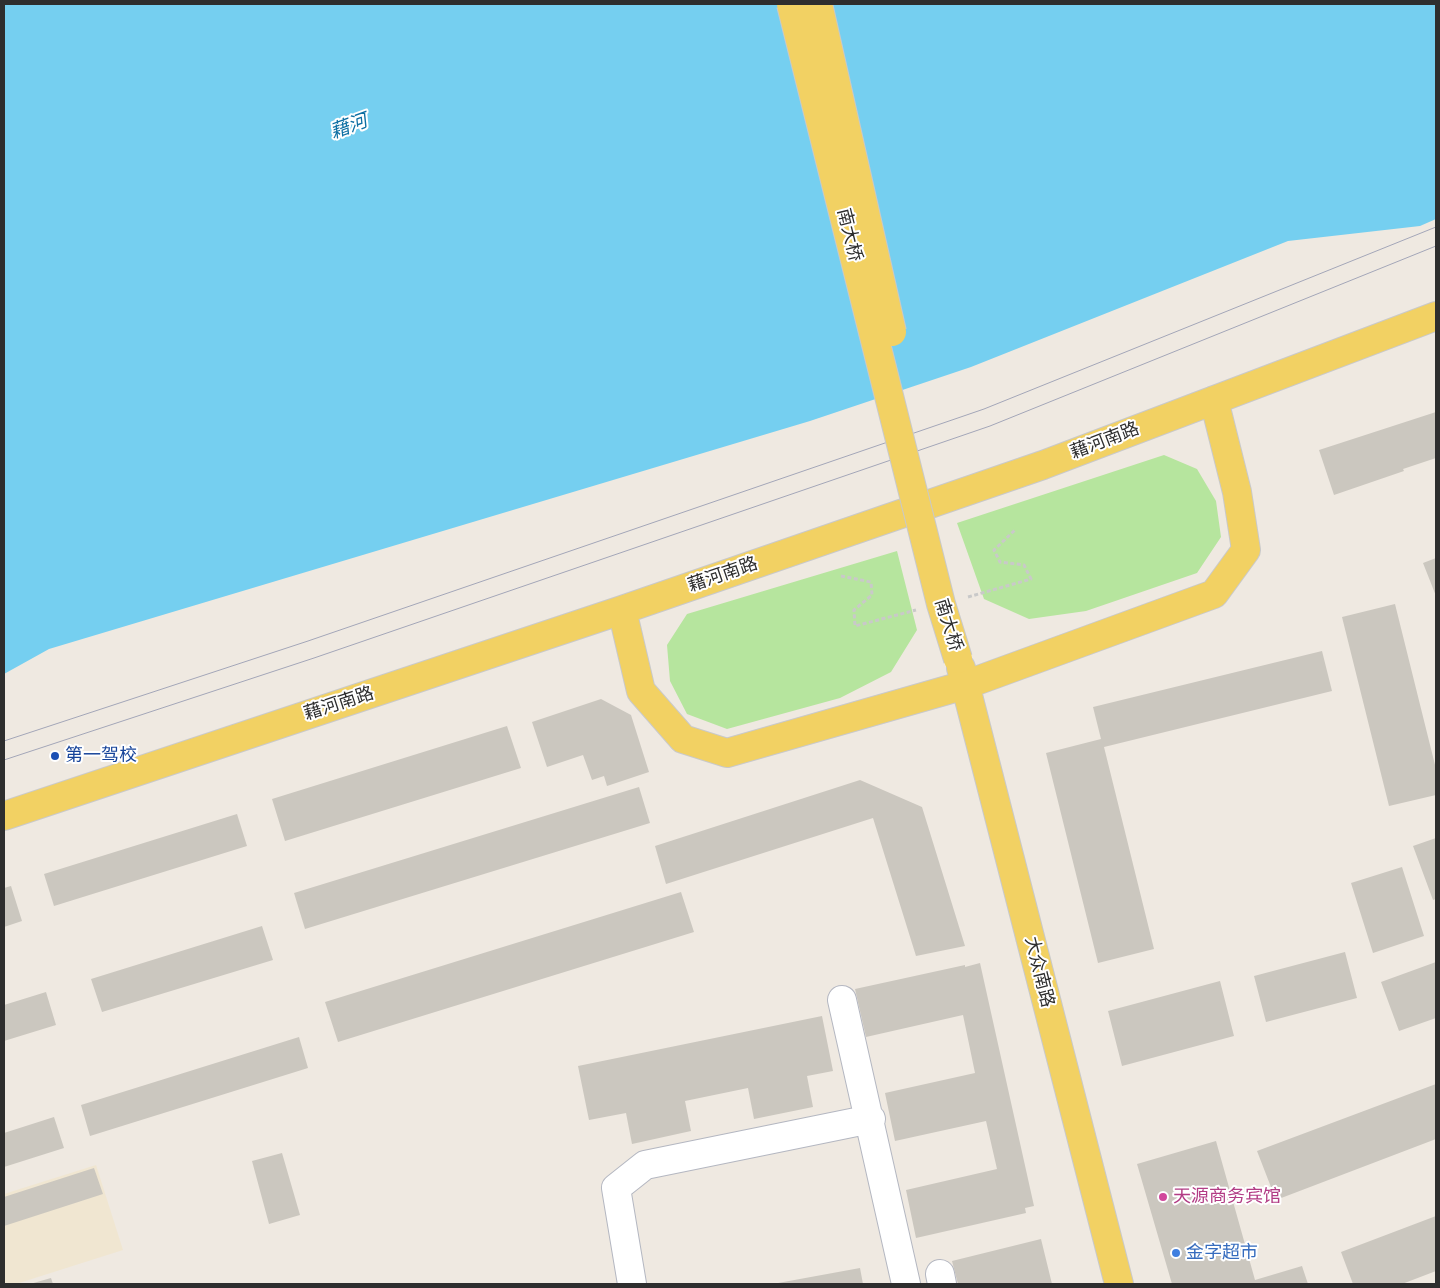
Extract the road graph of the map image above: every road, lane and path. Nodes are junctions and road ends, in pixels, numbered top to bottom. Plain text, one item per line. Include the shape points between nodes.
1 (791, 4) edge
2 (818, 4) edge
3 (1436, 316) edge
4 (1214, 400) junction
5 (1016, 529) dead end
6 (841, 576) dead end
7 (946, 603) junction
8 (622, 610) junction
9 (958, 660) joint
10 (965, 685) junction
11 (4, 816) edge
12 (842, 1000) dead end
13 (870, 1119) junction
14 (627, 1283) edge
15 (906, 1284) edge
16 (1119, 1284) edge

1 - 7 main road, 南大桥, bridge
2 - 7 main road, 南大桥, bridge
3 - 4 main road, 藉河南路
4 - 8 main road, 藉河南路 via 1043,465
4 - 10 main road via 1237,492 1246,550 1214,594
5 - 7 path via 994,550 1000,562 1024,565 1031,579
6 - 7 path via 870,582 872,595 854,610 855,626
7 - 9 main road, 南大桥, bridge
8 - 10 main road via 641,691 684,739 727,753
8 - 11 main road, 藉河南路
9 - 10 main road, 大众南路
10 - 16 main road, 大众南路
12 - 13 lane
13 - 14 lane via 645,1165 616,1188
13 - 15 lane

